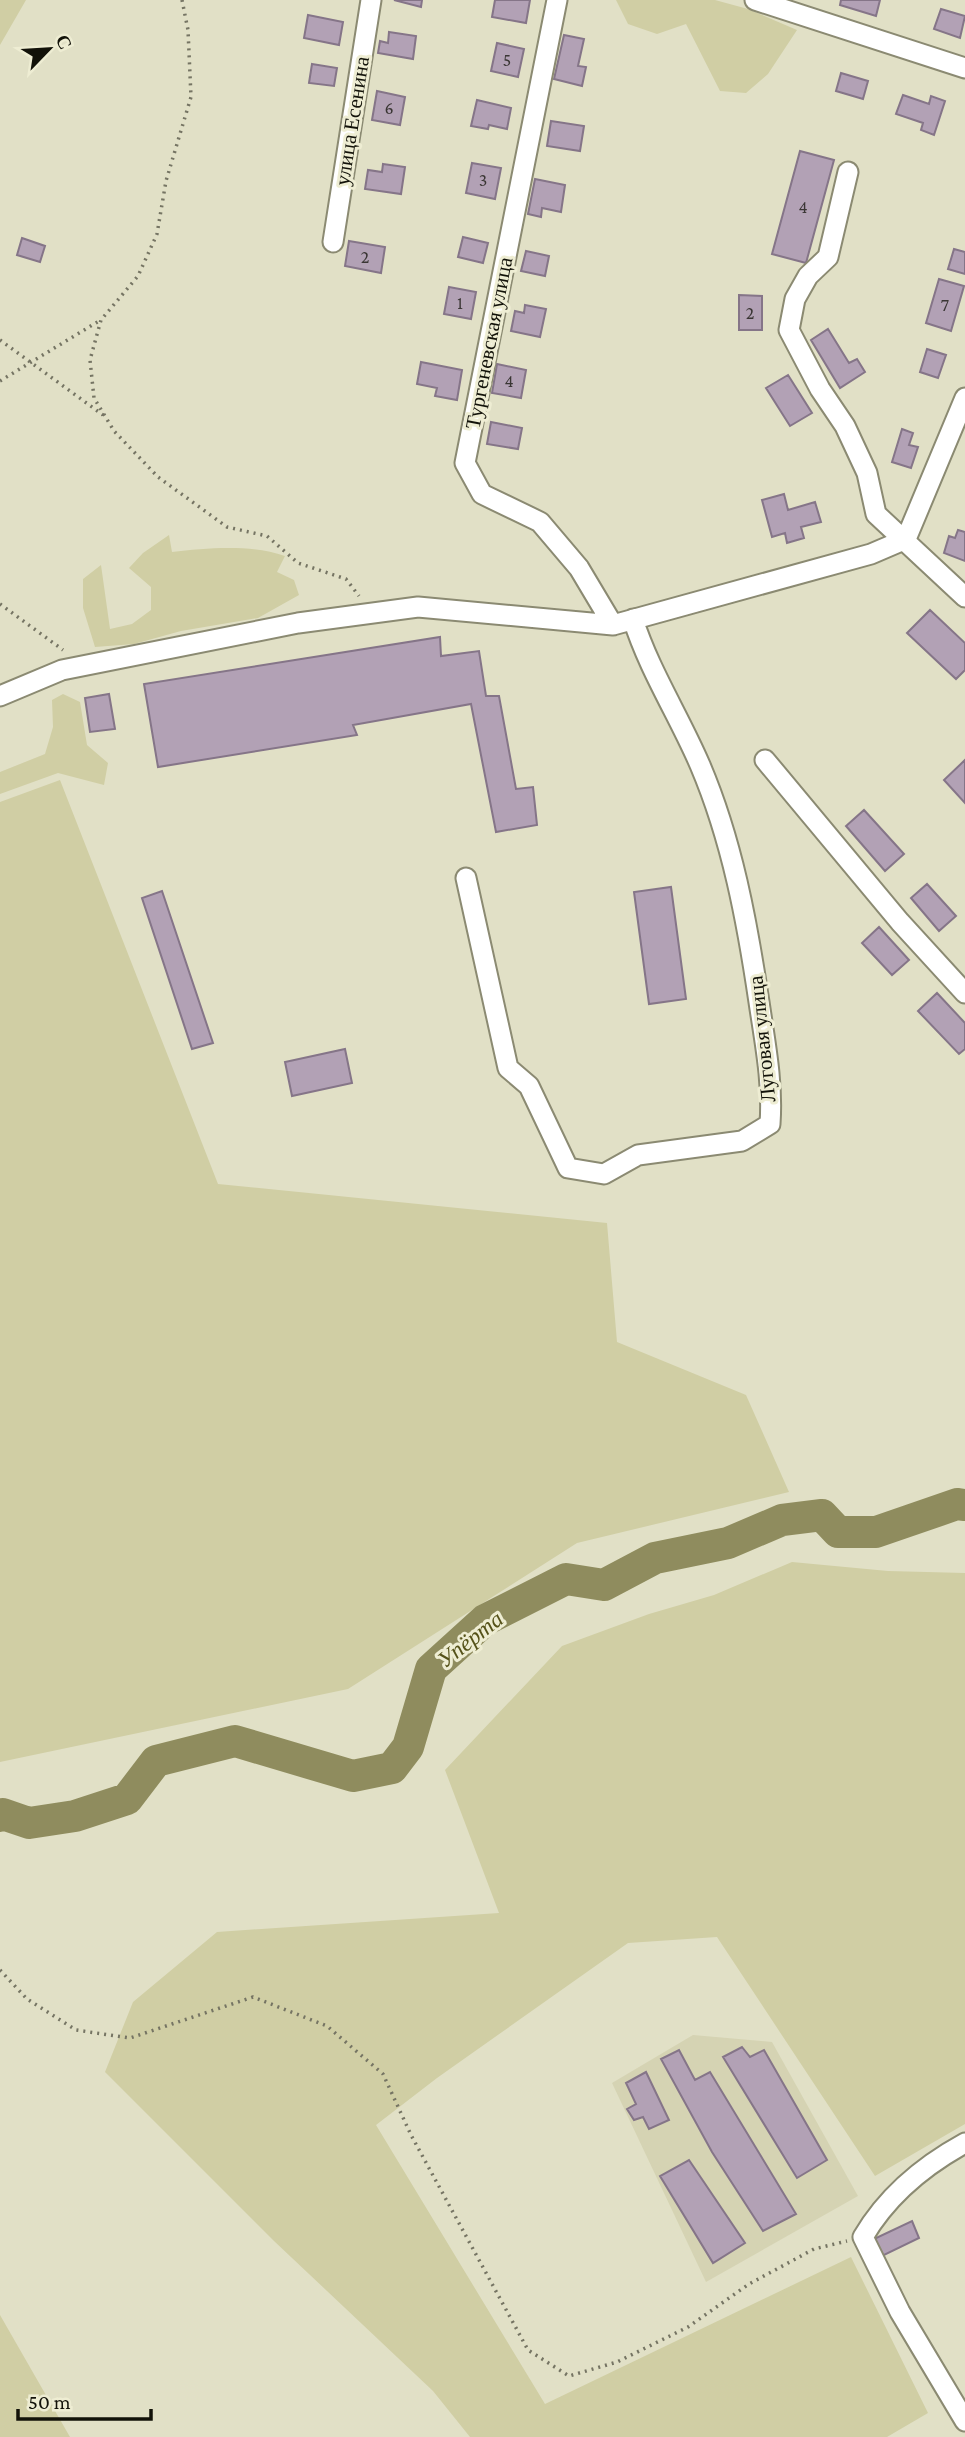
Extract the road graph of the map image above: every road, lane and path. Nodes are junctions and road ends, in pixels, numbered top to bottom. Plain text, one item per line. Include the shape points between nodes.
1 (182, 0) edge
2 (371, 0) edge
3 (557, 0) edge
4 (755, 0) edge
5 (965, 68) edge
6 (848, 172) dead end
7 (333, 242) dead end
8 (101, 320) junction
9 (0, 340) edge
10 (33, 362) junction
11 (0, 381) edge
12 (965, 398) edge
13 (106, 417) junction
14 (906, 539) junction
15 (965, 597) edge
16 (0, 604) edge
17 (371, 613) junction
18 (633, 619) junction
19 (613, 625) junction
20 (79, 667) junction
21 (0, 696) edge
22 (765, 760) dead end
23 (466, 878) dead end
24 (965, 993) edge
25 (0, 1970) edge
26 (965, 2143) edge
27 (863, 2237) junction
28 (965, 2421) edge

1 - 8 path via 191,97 166,181 157,234 138,276
2 - 7 street, улица Есенина
3 - 19 street, Тургеневская улица via 465,463 482,494 540,522 579,568
4 - 5 street
6 - 14 street via 828,257 808,276 795,299 789,330 851,437 867,473 876,514
8 - 10 path
8 - 13 path via 90,360 94,398
9 - 10 path
10 - 11 path
10 - 13 path
12 - 14 street
13 - 17 path via 159,477 227,527 267,536 299,564 346,579
14 - 15 street
14 - 18 street via 871,554
16 - 20 path via 54,642
17 - 19 street via 418,607
17 - 20 street
18 - 19 street
18 - 23 street, Луговая улица via 641,646 721,816 750,938 772,1089 770,1124 742,1141 638,1155 604,1174 568,1168 529,1086 508,1068
20 - 21 street
22 - 24 street
25 - 27 path via 27,1998 76,2029 130,2038 253,1997 327,2026 383,2074 417,2147 528,2350 569,2376 617,2362 688,2327 749,2284 814,2249
26 - 27 street via 880,2208
27 - 28 street via 900,2312

